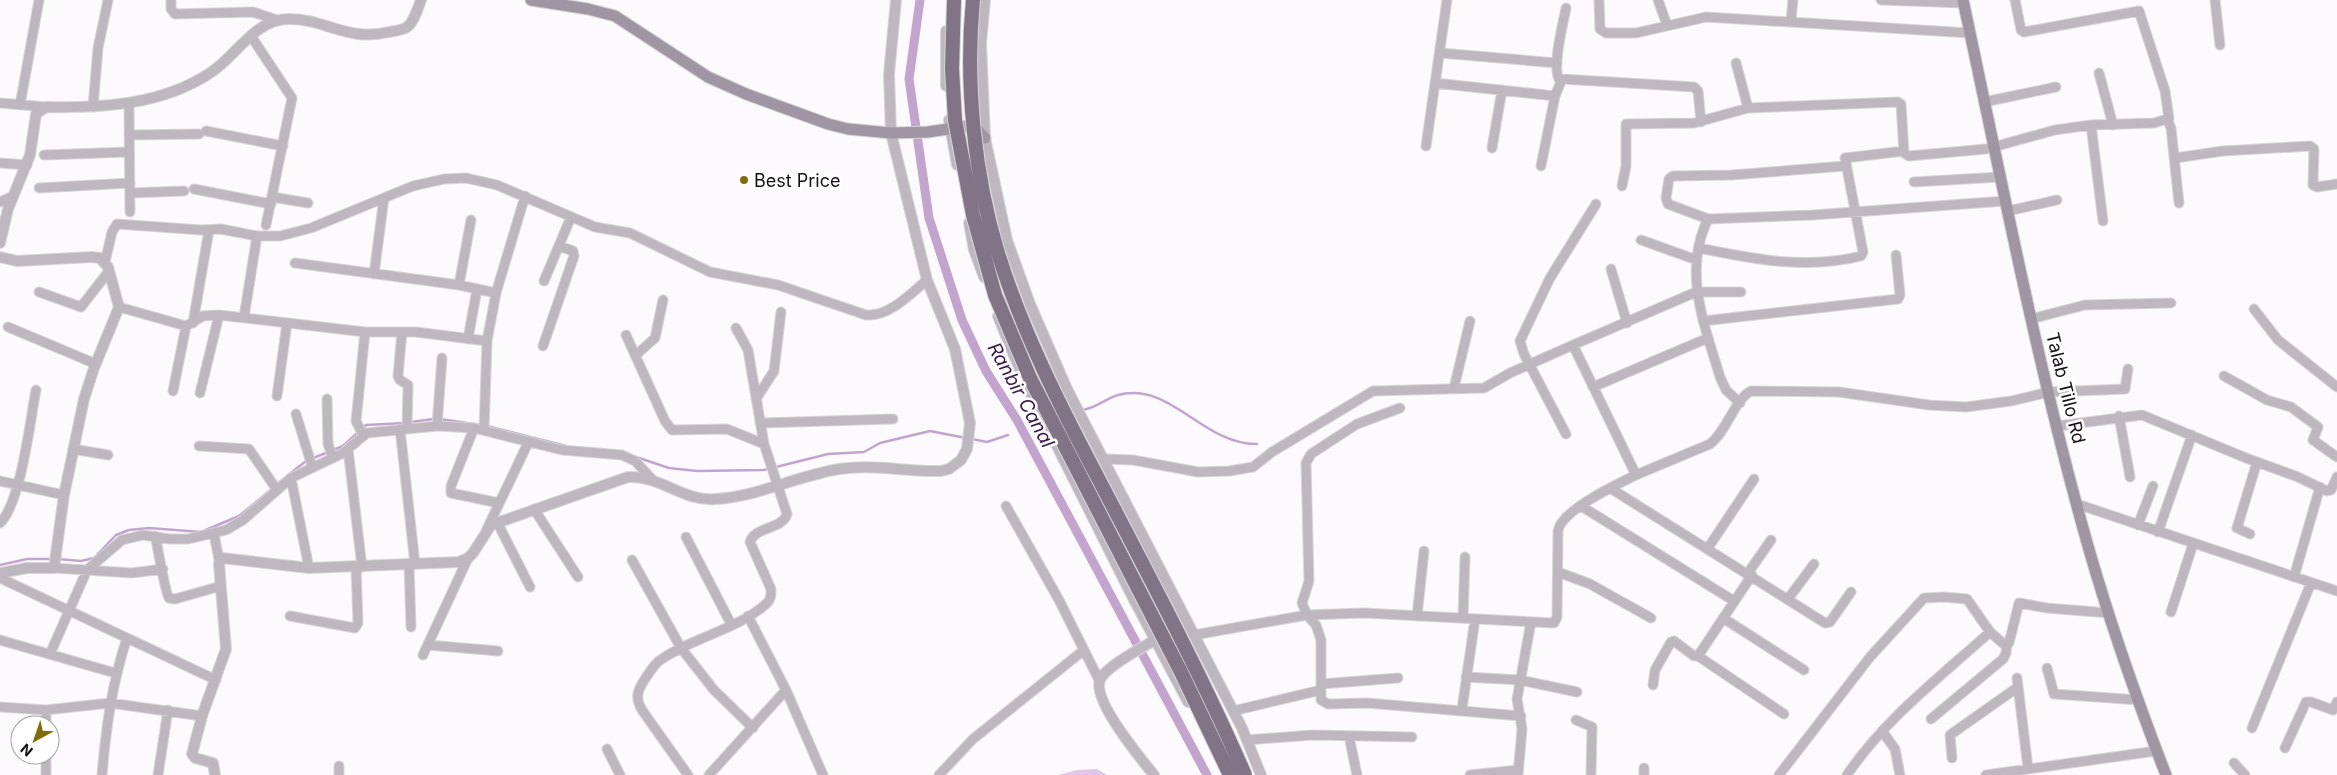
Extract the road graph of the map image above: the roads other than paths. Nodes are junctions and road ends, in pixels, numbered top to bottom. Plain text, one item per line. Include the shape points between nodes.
1 (38, 0) edge
2 (108, 0) edge
3 (171, 0) edge
4 (421, 0) edge
5 (538, 0) edge
6 (896, 0) edge
7 (948, 0) edge
8 (954, 0) edge
9 (973, 0) edge
10 (985, 0) edge
11 (1447, 0) edge
12 (1599, 0) edge
13 (1658, 0) edge
14 (1793, 0) edge
15 (1881, 0) edge
16 (2015, 0) edge
17 (2215, 0) edge
18 (1964, 1) edge
19 (1566, 8) dead end
20 (277, 20) junction
21 (1791, 21) junction
22 (1667, 25) junction
23 (1970, 33) junction
24 (251, 36) junction
25 (2220, 45) dead end
26 (1440, 53) junction
27 (1557, 63) junction
28 (1736, 63) dead end
29 (2099, 73) dead end
30 (1560, 81) junction
31 (1435, 83) junction
32 (2056, 87) dead end
33 (1502, 90) junction
34 (1555, 96) junction
35 (1984, 102) junction
36 (0, 103) edge
37 (128, 103) junction
38 (20, 105) junction
39 (46, 107) junction
40 (93, 107) junction
41 (1748, 108) junction
42 (2169, 119) junction
43 (1701, 122) junction
44 (2091, 125) junction
45 (2113, 125) junction
46 (949, 129) junction
47 (896, 133) junction
48 (129, 136) junction
49 (985, 138) junction
50 (283, 146) junction
51 (1426, 146) dead end
52 (1492, 148) dead end
53 (1994, 148) junction
54 (129, 152) junction
55 (1904, 152) junction
56 (44, 155) dead end
57 (2175, 158) junction
58 (0, 163) edge
59 (27, 165) junction
60 (1541, 166) dead end
61 (1845, 166) junction
62 (2000, 177) junction
63 (1914, 182) dead end
64 (2337, 184) edge
65 (1622, 186) dead end
66 (39, 188) dead end
67 (130, 188) junction
68 (194, 188) dead end
69 (184, 191) dead end
70 (14, 196) junction
71 (525, 196) junction
72 (384, 198) junction
73 (2058, 200) dead end
74 (272, 201) junction
75 (0, 202) edge
76 (308, 203) dead end
77 (2180, 203) dead end
78 (1596, 204) dead end
79 (2006, 206) junction
80 (1855, 211) junction
81 (130, 212) dead end
82 (571, 217) junction
83 (472, 220) dead end
84 (1708, 220) junction
85 (2103, 221) dead end
86 (266, 225) dead end
87 (209, 230) junction
88 (258, 236) junction
89 (1641, 240) dead end
90 (0, 243) edge
91 (559, 246) junction
92 (1699, 248) junction
93 (1896, 255) dead end
94 (0, 257) edge
95 (1697, 260) junction
96 (295, 263) dead end
97 (107, 267) junction
98 (1611, 269) dead end
99 (374, 274) junction
100 (927, 280) junction
101 (544, 281) dead end
102 (459, 285) junction
103 (477, 289) junction
104 (39, 292) dead end
105 (496, 292) junction
106 (1696, 292) junction
107 (1742, 292) dead end
108 (662, 300) dead end
109 (2171, 303) dead end
110 (119, 307) junction
111 (2254, 309) dead end
112 (781, 312) dead end
113 (218, 315) junction
114 (244, 317) junction
115 (2032, 318) junction
116 (1470, 321) dead end
117 (1703, 321) junction
118 (288, 322) junction
119 (1627, 323) junction
120 (189, 324) junction
121 (8, 327) dead end
122 (736, 328) dead end
123 (366, 332) junction
124 (402, 332) junction
125 (626, 335) dead end
126 (1708, 338) junction
127 (468, 339) junction
128 (487, 341) junction
129 (1573, 345) junction
130 (543, 346) dead end
131 (636, 355) junction
132 (442, 358) dead end
133 (96, 364) junction
134 (1531, 365) junction
135 (2128, 369) dead end
136 (2224, 376) dead end
137 (1594, 386) junction
138 (2337, 387) edge
139 (1454, 388) junction
140 (36, 390) dead end
141 (173, 391) dead end
142 (2049, 392) junction
143 (200, 393) dead end
144 (277, 396) dead end
145 (1734, 398) junction
146 (327, 399) dead end
147 (756, 399) junction
148 (1400, 408) dead end
149 (296, 414) dead end
150 (2119, 416) junction
151 (893, 419) dead end
152 (437, 421) junction
153 (760, 423) junction
154 (406, 426) junction
155 (484, 426) junction
156 (2057, 426) junction
157 (474, 428) junction
158 (361, 432) junction
159 (1566, 434) dead end
160 (2192, 435) junction
161 (529, 441) junction
162 (764, 444) junction
163 (199, 446) dead end
164 (73, 449) junction
165 (348, 449) junction
166 (331, 453) junction
167 (108, 455) dead end
168 (2337, 457) edge
169 (1104, 459) junction
170 (311, 461) junction
171 (2256, 462) junction
172 (1632, 468) junction
173 (2130, 477) dead end
174 (2337, 477) edge
175 (291, 478) junction
176 (651, 478) junction
177 (1754, 479) dead end
178 (0, 481) edge
179 (777, 482) junction
180 (17, 486) junction
181 (2153, 486) dead end
182 (274, 487) junction
183 (2320, 487) junction
184 (1610, 488) junction
185 (64, 496) junction
186 (499, 503) junction
187 (2077, 504) junction
188 (1006, 506) dead end
189 (1581, 506) junction
190 (534, 509) junction
191 (496, 522) junction
192 (0, 523) edge
193 (2138, 525) junction
194 (487, 528) junction
195 (2158, 532) junction
196 (214, 534) junction
197 (2250, 534) dead end
198 (155, 536) junction
199 (686, 537) dead end
200 (1771, 540) dead end
201 (2193, 544) junction
202 (1708, 548) junction
203 (1424, 551) dead end
204 (1465, 557) dead end
205 (468, 558) junction
206 (220, 560) junction
207 (632, 560) dead end
208 (54, 562) junction
209 (412, 564) junction
210 (1814, 564) dead end
211 (359, 567) junction
212 (309, 568) junction
213 (163, 569) junction
214 (87, 570) junction
215 (1558, 572) junction
216 (0, 573) edge
217 (1750, 574) junction
218 (578, 577) dead end
219 (2294, 577) junction
220 (0, 578) edge
221 (2311, 583) junction
222 (221, 586) junction
223 (530, 587) dead end
224 (2337, 591) edge
225 (1851, 592) dead end
226 (1788, 599) junction
227 (1734, 601) junction
228 (68, 612) junction
229 (2171, 612) dead end
230 (2109, 613) junction
231 (1307, 615) junction
232 (290, 616) dead end
233 (748, 616) junction
234 (1417, 616) junction
235 (1462, 618) junction
236 (1650, 618) dead end
237 (1723, 618) junction
238 (1475, 619) junction
239 (1531, 622) junction
240 (731, 624) junction
241 (411, 628) dead end
242 (1990, 632) junction
243 (1194, 636) junction
244 (127, 638) junction
245 (0, 640) edge
246 (428, 645) junction
247 (2007, 645) junction
248 (1154, 646) junction
249 (682, 648) junction
250 (1084, 650) junction
251 (498, 651) dead end
252 (50, 654) junction
253 (423, 655) dead end
254 (1698, 656) junction
255 (2047, 668) dead end
256 (1804, 670) dead end
257 (116, 673) junction
258 (1466, 676) junction
259 (1398, 678) dead end
260 (216, 680) junction
261 (1100, 680) junction
262 (1520, 680) junction
263 (1654, 685) dead end
264 (1321, 687) junction
265 (786, 690) junction
266 (1577, 692) dead end
267 (2139, 700) junction
268 (110, 703) junction
269 (0, 707) edge
270 (2336, 708) edge
271 (1462, 709) junction
272 (46, 710) junction
273 (168, 710) junction
274 (1233, 711) junction
275 (1784, 714) dead end
276 (46, 715) edge
277 (202, 716) junction
278 (1521, 716) junction
279 (1932, 719) dead end
280 (1576, 720) dead end
281 (753, 728) junction
282 (2252, 728) dead end
283 (1882, 731) junction
284 (1349, 736) junction
285 (1412, 737) dead end
286 (1247, 740) junction
287 (2285, 748) dead end
288 (607, 749) dead end
289 (2156, 751) junction
290 (1952, 758) dead end
291 (2234, 763) dead end
292 (2028, 768) junction
293 (1518, 772) edge
294 (102, 775) edge
295 (158, 775) edge
296 (215, 775) edge
297 (620, 775) edge
298 (688, 775) edge
299 (709, 775) edge
300 (823, 775) edge
301 (939, 775) edge
302 (1154, 775) edge
303 (1223, 775) edge
304 (1230, 775) edge
305 (1244, 775) edge
306 (1261, 775) edge
307 (1357, 775) edge
308 (1470, 775) edge
309 (1591, 775) edge
310 (1779, 775) edge
311 (1847, 775) edge
312 (1900, 775) edge
313 (1986, 775) edge
314 (2166, 775) edge
315 (2245, 775) edge

1 - 38 street
2 - 40 street via 98,48
3 - 20 street via 174,14 253,12
4 - 20 street via 407,27 385,33 354,35 303,20
5 - 47 main road via 615,16 694,69 746,94 828,124
6 - 47 street via 888,74
7 - 46 street via 945,65
8 - 304 highway, bridge via 952,69 955,120 973,215 998,302 1030,378 1181,672
9 - 305 highway, bridge via 970,64 979,167 1010,290 1084,452 1229,738
10 - 49 street via 982,44
11 - 26 street
12 - 22 street via 1600,29 1603,32 1630,34
13 - 22 street
14 - 21 street
15 - 18 street
16 - 42 street via 2024,32 2138,10 2165,91
17 - 25 street
18 - 23 main road, Talab Tillo Rd
19 - 27 street
20 - 24 street
21 - 22 street via 1706,17
21 - 23 street
23 - 35 main road, Talab Tillo Rd
24 - 37 street via 210,73 165,94
24 - 50 street via 292,98
26 - 27 street
26 - 31 street
27 - 30 street via 1556,75
28 - 41 street
29 - 45 street
30 - 34 street
30 - 43 street via 1567,78 1694,87 1698,92
31 - 33 street
31 - 51 street
32 - 35 street
33 - 34 street
33 - 52 street
34 - 60 street
35 - 53 main road, Talab Tillo Rd
36 - 38 street
37 - 40 street
37 - 48 street
38 - 39 street
39 - 40 street
39 - 59 street via 36,114 33,123
41 - 43 street
41 - 55 street via 1898,102 1901,104
42 - 45 street via 2152,124
42 - 57 street
43 - 65 street via 1626,124 1626,166
44 - 45 street
44 - 53 street via 2036,134
44 - 85 street
46 - 47 main road
46 - 49 main road via 968,126
46 - 248 street via 974,250 1006,340
47 - 100 street
48 - 50 street via 203,132
48 - 54 street
49 - 169 street via 1007,240 1030,304 1067,389
50 - 74 street
53 - 55 street via 1909,156
53 - 62 main road, Talab Tillo Rd
54 - 56 street
54 - 67 street
55 - 61 street via 1846,157
57 - 64 street via 2223,151 2310,146 2314,149 2313,185
57 - 77 street
58 - 59 street
59 - 70 street
61 - 80 street
61 - 84 street via 1674,176 1669,179 1668,204
62 - 63 street
62 - 79 main road, Talab Tillo Rd
66 - 67 street
67 - 69 street
67 - 81 street
68 - 74 street
70 - 75 street
70 - 90 street
71 - 72 street via 481,181 455,178 428,182
71 - 82 street
71 - 105 street
72 - 88 street via 311,228 280,236
72 - 99 street
73 - 79 street
74 - 76 street
74 - 86 street
78 - 134 street via 1550,278 1522,334 1520,346
79 - 80 street
79 - 115 main road, Talab Tillo Rd
80 - 84 street
80 - 92 street via 1863,252 1858,257 1772,262
82 - 91 street
82 - 100 street via 595,227 639,236 710,272 778,285 866,315 885,312
83 - 102 street
84 - 92 street
87 - 88 street
87 - 97 street via 117,224 112,232
87 - 120 street
88 - 114 street
89 - 95 street
91 - 101 street
91 - 130 street via 573,251 574,256
92 - 95 street
93 - 117 street via 1898,299
94 - 97 street via 17,261 92,257 100,258
95 - 106 street
96 - 99 street
97 - 104 street via 80,307
97 - 110 street
98 - 119 street
99 - 102 street
100 - 179 street via 955,349 970,423 967,449 956,466 941,471 850,468
102 - 103 street
103 - 105 street
103 - 127 street
105 - 128 street
106 - 107 street
106 - 117 street
106 - 119 street
108 - 131 street via 655,338
109 - 115 street via 2085,305
110 - 120 street
110 - 133 street
111 - 138 street via 2278,340
112 - 147 street via 774,371
113 - 114 street
113 - 120 street via 203,316
113 - 143 street
114 - 118 street
115 - 142 main road, Talab Tillo Rd
116 - 139 street
117 - 126 street
118 - 123 street
118 - 144 street
119 - 129 street
120 - 141 street
121 - 133 street
122 - 147 street via 748,350
123 - 124 street
123 - 158 street via 356,420
124 - 127 street
124 - 154 street via 398,378 408,385
125 - 131 street
126 - 137 street
126 - 145 street via 1724,386
127 - 128 street
128 - 155 street
129 - 134 street
129 - 137 street
131 - 162 street via 672,430 727,429
132 - 152 street
133 - 164 street
134 - 139 street via 1484,388
134 - 159 street
135 - 142 street via 2125,389
136 - 168 street via 2267,400 2298,412 2318,427 2313,440
137 - 172 street
139 - 169 street via 1373,391 1272,452 1253,467 1198,472 1133,460
140 - 180 street
142 - 145 street via 1966,407 1839,392 1762,390
142 - 156 main road, Talab Tillo Rd
145 - 172 street via 1719,436 1710,444
146 - 166 street
147 - 153 street
148 - 231 street via 1357,424 1307,459 1310,581 1302,603
149 - 170 street
150 - 156 street
150 - 160 street via 2142,415
150 - 173 street
151 - 153 street
152 - 154 street
152 - 157 street
153 - 162 street
154 - 158 street
154 - 209 street
155 - 157 street
155 - 161 street
156 - 187 main road, Talab Tillo Rd
157 - 186 street via 451,493
158 - 165 street
160 - 171 street
160 - 195 street
161 - 176 street via 571,451 622,455 636,461
161 - 186 street
162 - 179 street
163 - 182 street via 248,449
164 - 167 street
164 - 185 street
165 - 166 street
165 - 211 street
166 - 170 street
169 - 243 street
170 - 175 street
171 - 183 street
171 - 197 street via 2237,528
172 - 184 street
174 - 183 street via 2331,490
175 - 182 street
175 - 212 street
176 - 179 street via 693,496 714,500
176 - 190 street via 616,479
177 - 202 street
178 - 180 street
179 - 233 street via 786,518 755,535 750,542 772,595 767,603
180 - 185 street
180 - 192 street via 11,507
181 - 193 street
182 - 196 street via 244,520
183 - 219 street
184 - 189 street
184 - 202 street
185 - 208 street
186 - 194 street
187 - 193 street
187 - 230 main road, Talab Tillo Rd
188 - 250 street via 1060,600
189 - 215 street via 1558,527
189 - 227 street
190 - 191 street
190 - 218 street
191 - 194 street
191 - 223 street
193 - 195 street
194 - 205 street
195 - 201 street
196 - 198 street via 188,539
196 - 206 street
198 - 213 street
198 - 214 street via 128,537
199 - 240 street
200 - 217 street
201 - 219 street
201 - 229 street
202 - 217 street
203 - 234 street
204 - 235 street
205 - 209 street via 459,562
205 - 246 street
206 - 212 street via 227,557
206 - 222 street
207 - 249 street
208 - 214 street
208 - 216 street
209 - 211 street
209 - 241 street
210 - 226 street
211 - 212 street
211 - 232 street via 358,623 355,628
213 - 214 street via 138,573
213 - 222 street via 166,592 172,599
214 - 228 street
215 - 236 street via 1590,584
215 - 239 street via 1557,620 1554,623
217 - 226 street
217 - 227 street
219 - 221 street
220 - 228 street
221 - 224 street
221 - 282 street
222 - 260 street via 226,649
225 - 226 street via 1828,624
227 - 237 street
228 - 244 street
228 - 252 street
230 - 247 street via 2018,603
230 - 267 main road, Talab Tillo Rd
231 - 234 street via 1364,613
231 - 243 street
231 - 264 street via 1316,625 1321,640
233 - 240 street
233 - 265 street
234 - 235 street
235 - 238 street
237 - 254 street
237 - 256 street
238 - 239 street
238 - 258 street
239 - 262 street
240 - 249 street
242 - 247 street
242 - 283 street
242 - 310 street via 1968,599 1924,598 1870,657
243 - 274 street
244 - 257 street
244 - 260 street
245 - 252 street
246 - 251 street
246 - 253 street
247 - 279 street via 2003,659
248 - 261 street via 1103,674
248 - 303 street via 1217,757
249 - 281 street via 714,690
249 - 298 street via 655,665 641,684 637,698
250 - 261 street
250 - 301 street via 974,740
252 - 257 street
254 - 263 street via 1672,641 1655,670
254 - 275 street
255 - 267 street via 2054,694
257 - 268 street
258 - 262 street
258 - 271 street
259 - 264 street
260 - 277 street
261 - 302 street via 1099,694 1112,717
262 - 266 street
262 - 278 street via 1516,702
264 - 271 street via 1321,700 1325,704 1367,703
264 - 274 street
265 - 281 street
265 - 300 street
267 - 289 main road, Talab Tillo Rd
268 - 272 street
268 - 273 street
268 - 294 street
269 - 272 street
270 - 287 street via 2306,702
271 - 278 street
272 - 276 street
273 - 277 street
273 - 295 street
274 - 286 street
277 - 296 street via 192,754 213,763
278 - 293 street
280 - 309 street via 1592,727
281 - 299 street
283 - 311 street
283 - 312 street via 1895,749
284 - 285 street
284 - 286 street
284 - 307 street
286 - 306 street
288 - 297 street
289 - 292 street
289 - 314 main road, Talab Tillo Rd
290 - 292 street via 1950,735 2017,682
291 - 315 street
292 - 313 street
293 - 308 street

